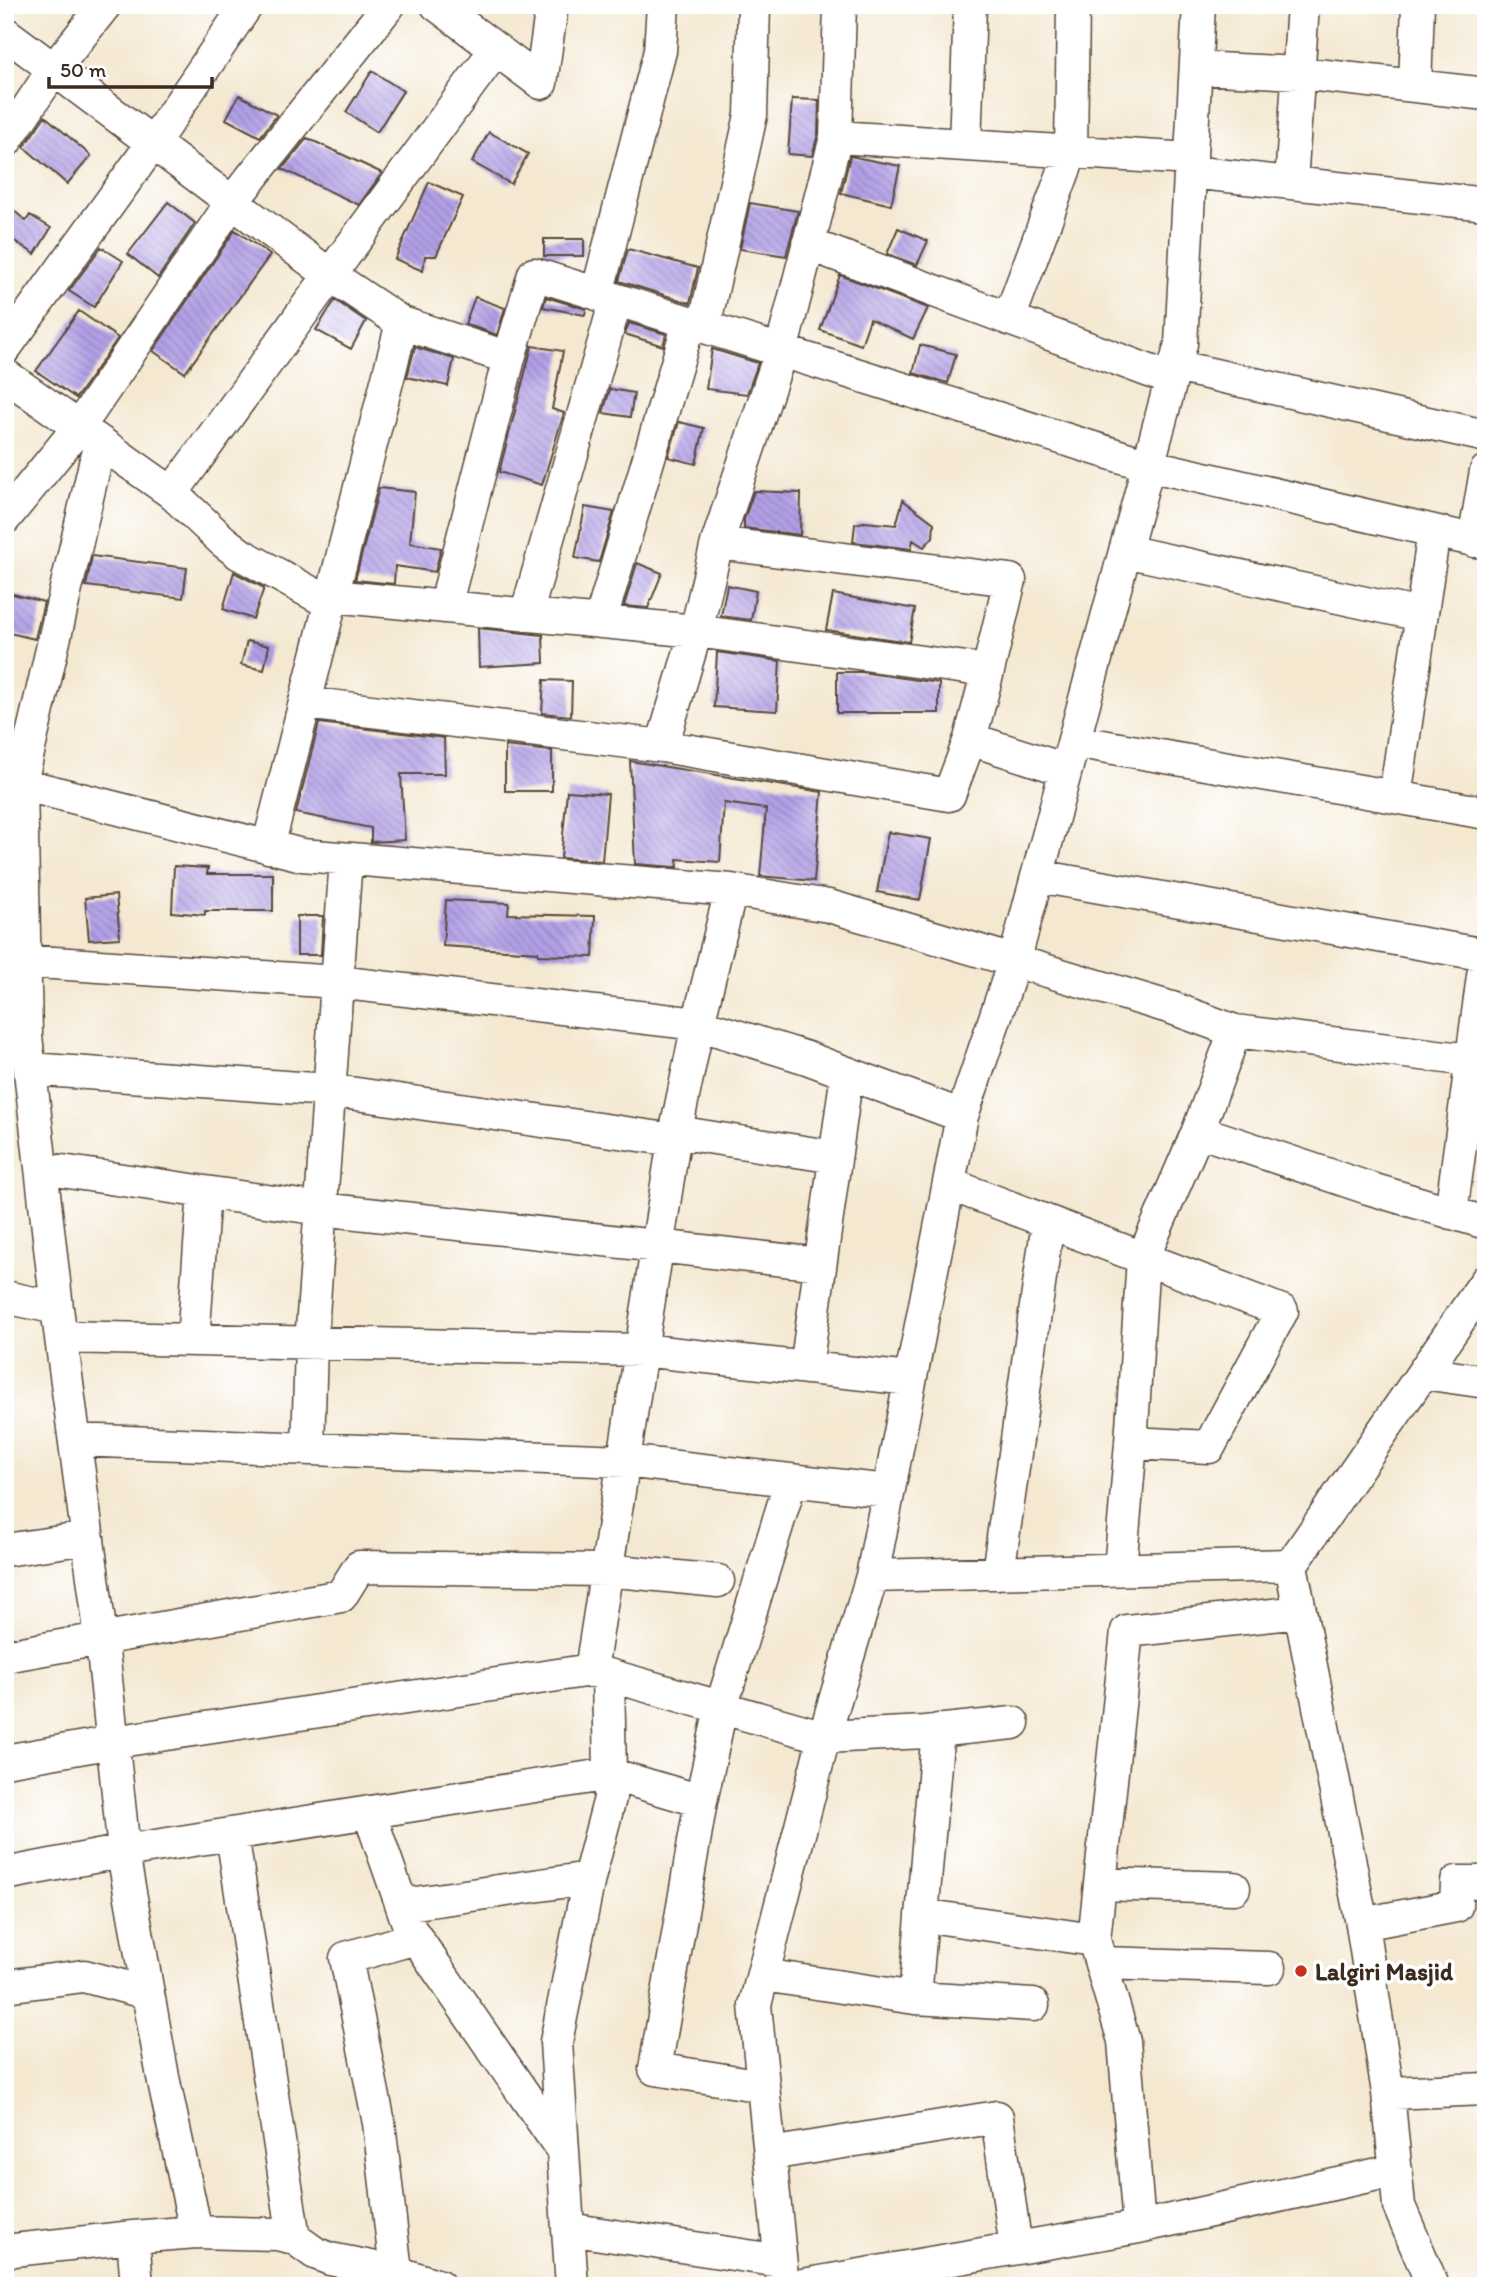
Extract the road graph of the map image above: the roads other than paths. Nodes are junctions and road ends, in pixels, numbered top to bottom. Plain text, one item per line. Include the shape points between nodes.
1 (105, 5) edge
2 (247, 5) edge
3 (389, 5) edge
4 (437, 5) edge
5 (552, 5) edge
6 (663, 5) edge
7 (754, 5) edge
8 (840, 5) edge
9 (970, 5) edge
10 (1073, 5) edge
11 (1199, 5) edge
12 (1303, 5) edge
13 (1418, 5) edge
14 (5, 33) edge
15 (496, 50) junction
16 (1196, 68) junction
17 (54, 69) junction
18 (1299, 73) junction
19 (1415, 86) junction
20 (1486, 94) edge
21 (836, 137) junction
22 (5, 142) edge
23 (153, 143) junction
24 (965, 145) junction
25 (1071, 152) junction
26 (1191, 166) junction
27 (1291, 183) junction
28 (232, 202) junction
29 (1486, 204) edge
30 (808, 244) junction
31 (330, 275) junction
32 (606, 297) junction
33 (1009, 318) junction
34 (402, 323) junction
35 (697, 325) junction
36 (5, 348) edge
37 (781, 351) junction
38 (509, 358) junction
39 (1173, 373) junction
40 (5, 374) edge
41 (90, 435) junction
42 (1486, 436) edge
43 (1148, 465) junction
44 (1486, 471) edge
45 (172, 493) junction
46 (5, 518) edge
47 (1434, 531) junction
48 (1480, 542) edge
49 (716, 543) junction
50 (1125, 551) junction
51 (331, 600) junction
52 (444, 607) junction
53 (526, 615) junction
54 (1421, 615) junction
55 (600, 622) junction
56 (696, 631) junction
57 (988, 671) junction
58 (305, 703) junction
59 (970, 739) junction
60 (662, 746) junction
61 (1070, 755) junction
62 (13, 782) edge
63 (1395, 797) junction
64 (1486, 813) edge
65 (268, 847) junction
66 (346, 859) junction
67 (1038, 876) junction
68 (731, 890) junction
69 (1486, 954) edge
70 (24, 961) junction
71 (1014, 962) junction
72 (337, 982) junction
73 (698, 1024) junction
74 (1235, 1031) junction
75 (16, 1036) edge
76 (1479, 1061) edge
77 (30, 1069) junction
78 (847, 1073) junction
79 (329, 1090) junction
80 (962, 1116) junction
81 (1198, 1131) junction
82 (675, 1136) junction
83 (835, 1157) junction
84 (41, 1168) junction
85 (949, 1184) junction
86 (204, 1192) junction
87 (321, 1209) junction
88 (1451, 1213) junction
89 (1048, 1222) junction
90 (1486, 1223) edge
91 (657, 1247) junction
92 (1143, 1258) junction
93 (820, 1264) junction
94 (1486, 1281) edge
95 (5, 1297) edge
96 (59, 1322) junction
97 (193, 1340) junction
98 (311, 1343) junction
99 (641, 1350) junction
100 (806, 1368) junction
101 (1423, 1373) junction
102 (910, 1379) junction
103 (1486, 1381) edge
104 (75, 1440) junction
105 (1131, 1443) junction
106 (307, 1449) junction
107 (624, 1461) junction
108 (791, 1480) junction
109 (888, 1491) junction
110 (88, 1538) junction
111 (5, 1550) edge
112 (1291, 1565) junction
113 (1120, 1569) junction
114 (607, 1570) junction
115 (998, 1573) junction
116 (872, 1576) junction
117 (718, 1581) dead end
118 (1300, 1612) junction
119 (101, 1639) junction
120 (5, 1656) edge
121 (600, 1672) junction
122 (721, 1708) junction
123 (1013, 1723) dead end
124 (938, 1730) junction
125 (824, 1737) junction
126 (113, 1742) junction
127 (5, 1761) edge
128 (610, 1774) junction
129 (701, 1801) junction
130 (369, 1812) junction
131 (232, 1835) junction
132 (124, 1852) junction
133 (5, 1874) edge
134 (589, 1878) junction
135 (1486, 1882) edge
136 (1100, 1884) junction
137 (1234, 1888) dead end
138 (402, 1905) junction
139 (922, 1915) junction
140 (1362, 1924) junction
141 (416, 1938) junction
142 (1098, 1951) junction
143 (1269, 1968) dead end
144 (763, 1975) junction
145 (5, 1986) edge
146 (148, 1993) junction
147 (915, 1998) junction
148 (1032, 2005) dead end
149 (763, 2086) junction
150 (1486, 2089) edge
151 (1388, 2093) junction
152 (563, 2151) junction
153 (770, 2154) junction
154 (1396, 2170) junction
155 (1139, 2227) junction
156 (568, 2229) junction
157 (196, 2232) junction
158 (133, 2237) junction
159 (294, 2238) junction
160 (1016, 2248) junction
161 (5, 2252) edge
162 (396, 2272) junction
163 (787, 2277) edge
164 (137, 2286) edge
165 (439, 2286) edge
166 (572, 2286) edge
167 (1433, 2286) edge

1 - 17 street
2 - 23 street
3 - 28 street
4 - 15 street
5 - 15 street via 541,83
6 - 32 street via 660,51
7 - 35 street via 751,115
8 - 21 street
9 - 24 street
10 - 25 street
11 - 16 street
12 - 18 street
13 - 19 street
14 - 17 street
15 - 31 street
16 - 18 street
16 - 26 street
17 - 22 street
17 - 23 street
18 - 19 street
18 - 27 street
19 - 20 street
21 - 24 street
21 - 30 street
23 - 28 street
23 - 36 street
24 - 25 street
25 - 26 street
25 - 33 street
26 - 27 street
26 - 39 street via 1181,344
27 - 29 street
28 - 31 street
28 - 41 street
30 - 33 street
30 - 37 street
31 - 34 street
31 - 45 street
32 - 35 street
32 - 38 street via 534,274
32 - 53 street
33 - 39 street
34 - 38 street
34 - 51 street
35 - 37 street
35 - 55 street
37 - 43 street
37 - 49 street
38 - 52 street
39 - 42 street
39 - 43 street
40 - 41 street
41 - 45 street
41 - 46 street
41 - 62 street
43 - 47 street
43 - 50 street
44 - 48 street
45 - 51 street via 240,554
47 - 48 street
47 - 54 street
49 - 56 street
49 - 57 street via 1010,580
50 - 54 street
50 - 61 street
51 - 52 street
51 - 58 street
52 - 53 street
53 - 55 street
54 - 63 street
55 - 56 street
56 - 57 street
56 - 60 street
57 - 59 street
58 - 60 street
58 - 65 street
59 - 60 street via 949,795
59 - 61 street
61 - 63 street
61 - 67 street
62 - 65 street
62 - 70 street
63 - 64 street
65 - 66 street
66 - 68 street
66 - 72 street
67 - 69 street
67 - 71 street
68 - 71 street via 829,906
68 - 73 street
69 - 76 street
70 - 72 street
70 - 75 street
71 - 74 street
71 - 80 street
72 - 73 street
72 - 79 street
73 - 78 street
73 - 82 street
74 - 76 street
74 - 81 street
75 - 77 street
76 - 88 street
77 - 79 street
77 - 84 street
78 - 80 street
78 - 83 street
79 - 82 street
79 - 87 street
80 - 85 street
81 - 88 street
81 - 92 street
82 - 83 street
82 - 91 street
83 - 93 street
84 - 86 street
84 - 96 street
85 - 89 street
85 - 102 street
86 - 87 street
86 - 97 street
87 - 91 street
87 - 98 street
88 - 90 street
89 - 92 street
89 - 115 street
91 - 93 street
91 - 99 street
92 - 105 street
92 - 105 street via 1282,1311 1209,1447
93 - 100 street
94 - 101 street
95 - 96 street
96 - 97 street
96 - 104 street
97 - 98 street
98 - 99 street
98 - 106 street
99 - 100 street
99 - 107 street
100 - 102 street
101 - 103 street
101 - 112 street
102 - 109 street
104 - 106 street
104 - 110 street
105 - 113 street
106 - 107 street
107 - 108 street
107 - 114 street
108 - 109 street
108 - 122 street
109 - 116 street
110 - 111 street
110 - 119 street
112 - 113 street
112 - 118 street
113 - 115 street
114 - 117 street
114 - 119 street via 359,1567 341,1596
114 - 121 street
115 - 116 street
116 - 125 street
118 - 136 street via 1126,1631
118 - 140 street
119 - 120 street
119 - 126 street
121 - 122 street
121 - 126 street
121 - 128 street
122 - 125 street
122 - 129 street
123 - 124 street
124 - 125 street
124 - 139 street
125 - 144 street
126 - 127 street
126 - 132 street
128 - 129 street
128 - 130 street
128 - 134 street via 610,1798
129 - 149 street via 656,2069
130 - 131 street
130 - 138 street
131 - 132 street
131 - 159 street
132 - 133 street
132 - 146 street
134 - 138 street
134 - 152 street via 556,2042
135 - 140 street via 1457,1882 1456,1906
136 - 137 street
136 - 142 street
138 - 141 street
139 - 142 street
139 - 147 street
140 - 151 street
141 - 152 street
141 - 162 street via 346,1958 379,2123
142 - 143 street
142 - 155 street via 1124,2041
144 - 147 street
144 - 149 street via 755,2005
145 - 146 street via 84,1976
146 - 157 street
147 - 148 street
149 - 153 street
150 - 151 street
151 - 154 street
152 - 156 street
153 - 160 street via 997,2117
153 - 163 street
154 - 155 street
154 - 167 street via 1399,2206
155 - 160 street
156 - 163 street
156 - 166 street
157 - 158 street
157 - 159 street
158 - 161 street
158 - 164 street
159 - 162 street via 330,2259
160 - 163 street
162 - 165 street

